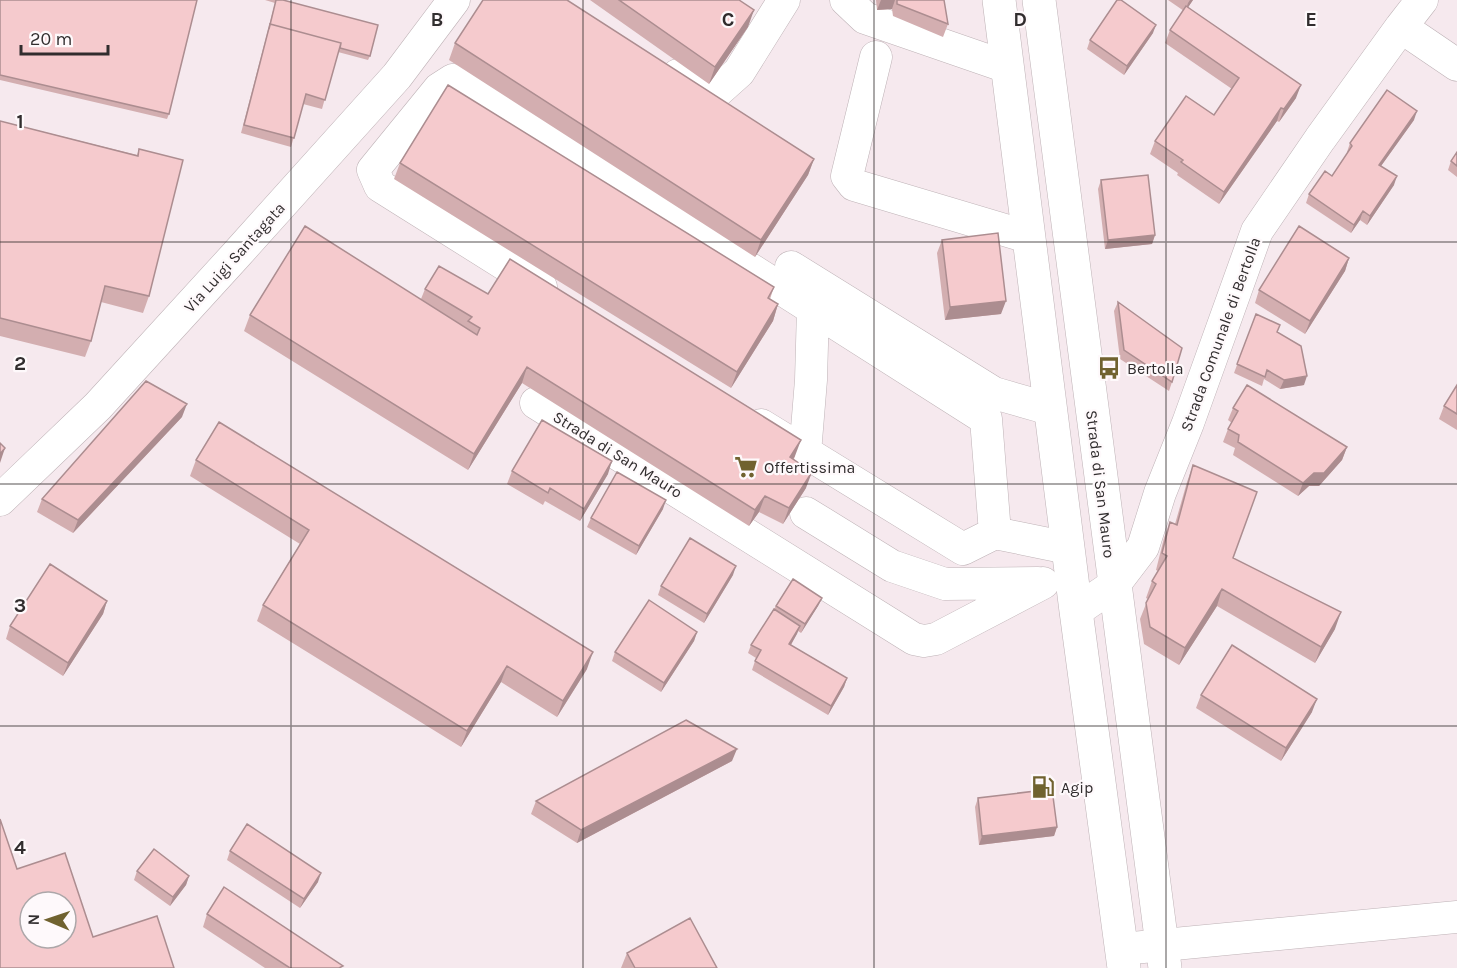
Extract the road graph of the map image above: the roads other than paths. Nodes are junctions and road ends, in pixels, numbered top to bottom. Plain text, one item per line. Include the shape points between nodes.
1 (454, 0) edge
2 (784, 0) edge
3 (846, 0) edge
4 (999, 0) edge
5 (1039, 0) edge
6 (1422, 0) edge
7 (1401, 27) junction
8 (876, 57) dead end
9 (651, 58) edge
10 (1457, 64) edge
11 (1007, 68) junction
12 (1028, 237) junction
13 (791, 267) dead end
14 (560, 299) edge
15 (813, 309) junction
16 (536, 403) dead end
17 (1050, 409) junction
18 (741, 412) edge
19 (805, 453) junction
20 (0, 500) edge
21 (806, 513) dead end
22 (995, 532) junction
23 (1068, 548) junction
24 (1114, 585) junction
25 (1064, 591) junction
26 (1457, 917) edge
27 (1164, 956) edge
28 (1123, 958) edge

1 - 20 street, Via Luigi Santagata via 397,76 221,272 98,406
2 - 9 street via 739,72 711,97
3 - 11 street via 865,18
4 - 11 main road
5 - 24 main road, Strada di San Mauro
6 - 7 street, Strada Comunale di Bertolla
7 - 10 street
7 - 24 street, Strada Comunale di Bertolla via 1257,231 1160,493 1148,537
8 - 12 street via 847,176 854,185
11 - 12 main road
12 - 17 main road
13 - 17 street via 994,393
14 - 15 street via 380,186 373,170 439,89 453,80
15 - 19 street
15 - 22 street via 986,418
16 - 25 street, Strada di San Mauro via 914,639 936,639
17 - 23 main road
18 - 19 street
19 - 22 street via 963,549
21 - 25 street via 892,566 945,584
22 - 23 street
23 - 25 main road
24 - 25 street, Strada Comunale di Bertolla
24 - 27 main road, Strada di San Mauro
25 - 28 main road
26 - 27 street
27 - 28 street

